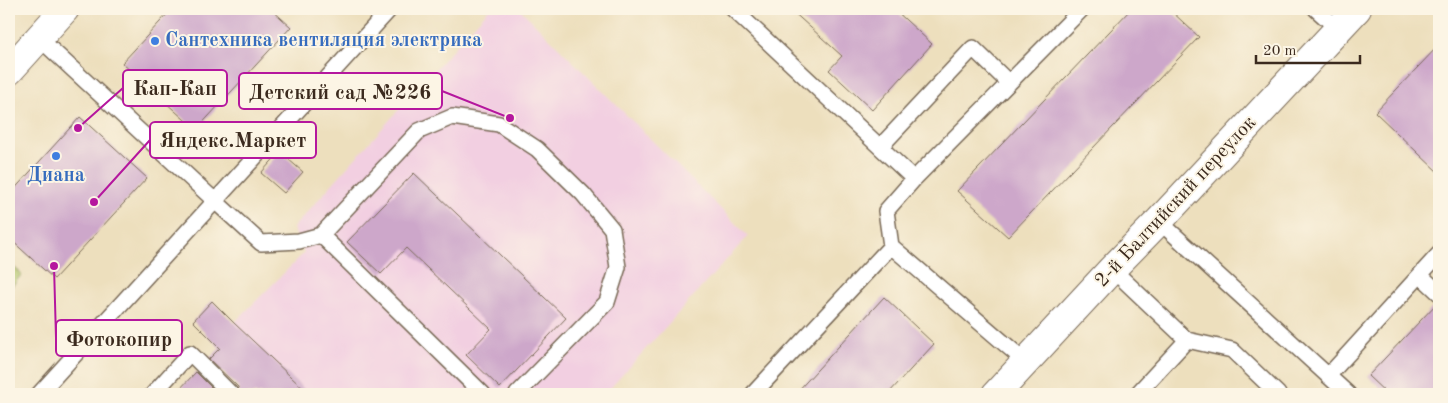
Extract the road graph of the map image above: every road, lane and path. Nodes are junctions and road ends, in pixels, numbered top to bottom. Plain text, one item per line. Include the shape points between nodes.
1 (65, 9) edge
2 (390, 9) edge
3 (733, 9) edge
4 (1082, 9) edge
5 (1316, 9) edge
6 (1357, 9) edge
7 (1338, 28) junction
8 (39, 38) junction
9 (9, 71) edge
10 (1009, 82) junction
11 (880, 147) junction
12 (914, 179) junction
13 (215, 200) junction
14 (1159, 221) junction
15 (321, 236) junction
16 (891, 246) junction
17 (1439, 254) edge
18 (1112, 269) junction
19 (1420, 275) junction
20 (1439, 293) edge
21 (1187, 340) junction
22 (1026, 362) junction
23 (1328, 376) junction
24 (39, 394) edge
25 (154, 394) edge
26 (231, 394) edge
27 (483, 394) edge
28 (517, 394) edge
29 (753, 394) edge
30 (996, 394) edge
31 (1137, 394) edge
32 (1278, 394) edge
33 (1348, 394) edge

1 - 8 street
2 - 13 lane
3 - 11 lane
4 - 10 lane
5 - 7 lane
6 - 7 street, 2-й Балтийский переулок
7 - 14 street, 2-й Балтийский переулок
8 - 9 street
8 - 13 lane
10 - 11 lane via 973,48
10 - 12 lane
11 - 12 lane
12 - 16 lane via 886,211
13 - 15 lane via 260,242 299,241
13 - 24 lane
14 - 18 street, 2-й Балтийский переулок
14 - 23 lane
15 - 27 lane
15 - 28 lane via 419,131 427,127 452,117 499,124 536,149 583,194 612,229 618,267 607,302
16 - 22 lane
16 - 29 lane
17 - 19 lane
18 - 21 lane
18 - 22 street, 2-й Балтийский переулок
19 - 20 lane
19 - 23 lane
21 - 31 lane
21 - 32 lane via 1232,350
22 - 30 street, 2-й Балтийский переулок
23 - 33 lane
25 - 26 lane via 190,353

